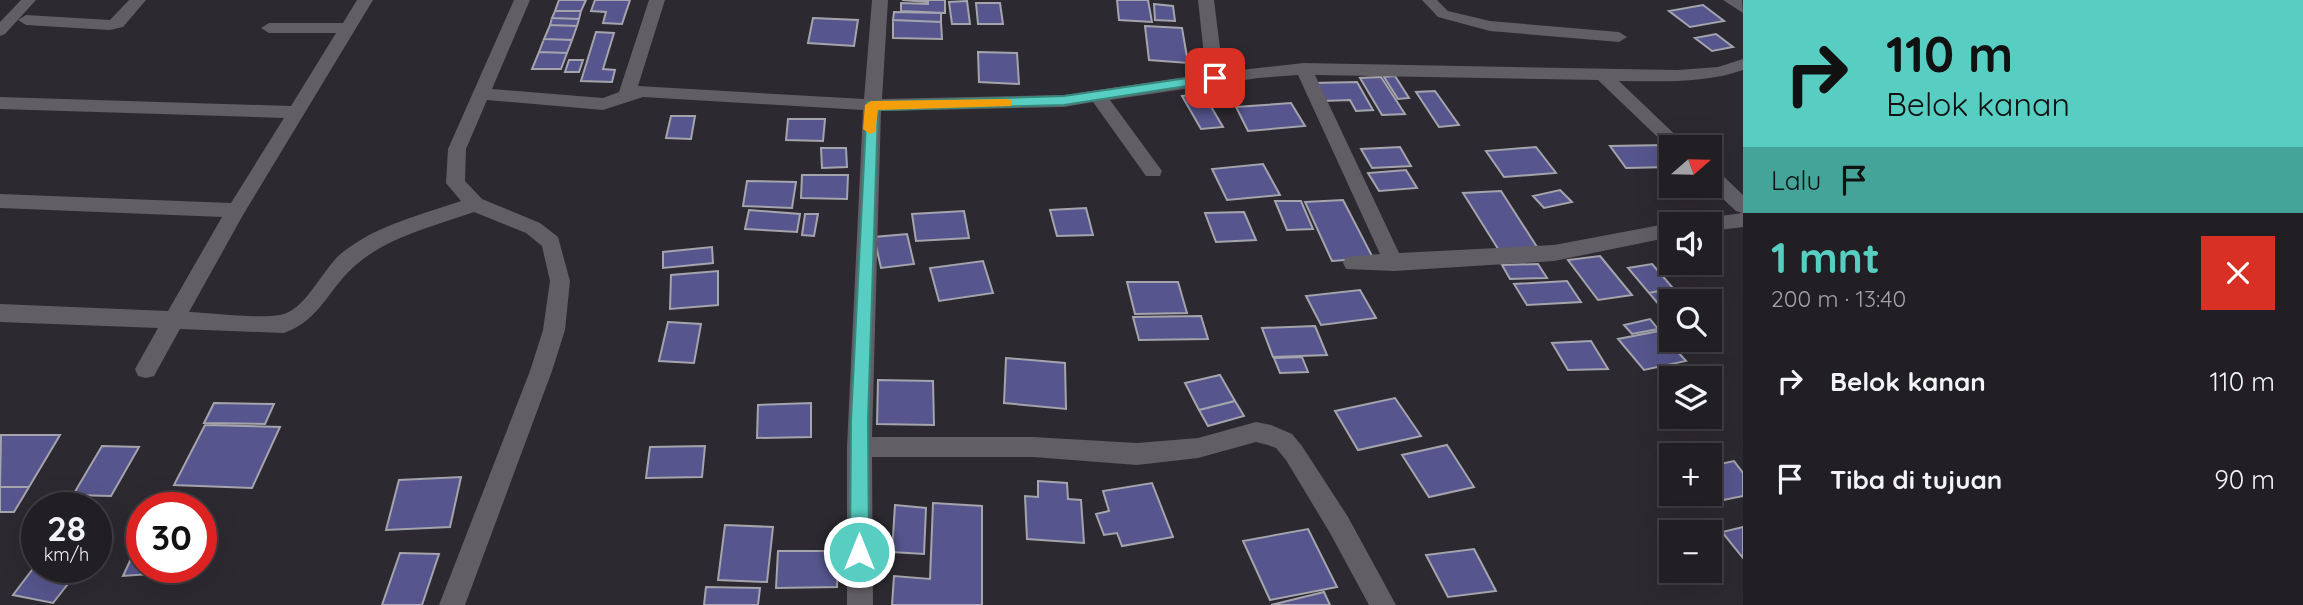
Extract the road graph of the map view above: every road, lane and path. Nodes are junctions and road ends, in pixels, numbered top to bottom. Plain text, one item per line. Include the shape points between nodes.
1 (29, 0) edge
2 (138, 0) edge
3 (365, 0) edge
4 (522, 0) edge
5 (657, 0) edge
6 (880, 0) edge
7 (1206, 0) edge
8 (1429, 0) edge
9 (1731, 0) edge
10 (1743, 8) edge
11 (26, 20) dead end
12 (269, 28) dead end
13 (348, 28) junction
14 (0, 31) edge
15 (1619, 37) dead end
16 (1743, 64) edge
17 (1304, 69) junction
18 (1603, 75) junction
19 (1215, 78) junction
20 (480, 94) junction
21 (627, 94) junction
22 (1098, 96) junction
23 (1, 105) edge
24 (871, 105) junction
25 (296, 112) junction
26 (1666, 135) edge
27 (1153, 171) dead end
28 (1722, 186) edge
29 (0, 201) edge
30 (475, 204) junction
31 (1743, 206) edge
32 (236, 210) junction
33 (1743, 220) edge
34 (1722, 222) edge
35 (1659, 232) edge
36 (1353, 263) dead end
37 (1394, 263) junction
38 (0, 313) edge
39 (173, 321) junction
40 (146, 369) dead end
41 (859, 447) junction
42 (452, 605) edge
43 (860, 605) edge
44 (1384, 605) edge

1 - 14 lane
2 - 11 street via 110,26
3 - 13 street
4 - 20 street
5 - 21 street
6 - 24 street
7 - 19 street
8 - 15 lane via 1443,14 1490,26
9 - 10 street
12 - 13 street
13 - 25 street
16 - 18 street via 1700,75
17 - 18 street
17 - 19 street
17 - 37 street
18 - 26 street
19 - 22 street
20 - 21 street via 603,104 618,102
20 - 30 street via 454,167 455,183
21 - 24 street via 643,91
22 - 24 street via 1021,103
22 - 27 street
23 - 25 street
24 - 41 street
25 - 32 street
28 - 31 street
29 - 32 street
30 - 39 street via 373,242 341,265 302,316 284,324
30 - 42 street via 533,228 551,242 560,281 554,330 541,371
32 - 39 street
33 - 34 street
35 - 37 street via 1554,253
36 - 37 street
38 - 39 street
39 - 40 street
41 - 43 street
41 - 44 street via 1023,447 1137,454 1198,448 1256,432 1271,435 1294,453

